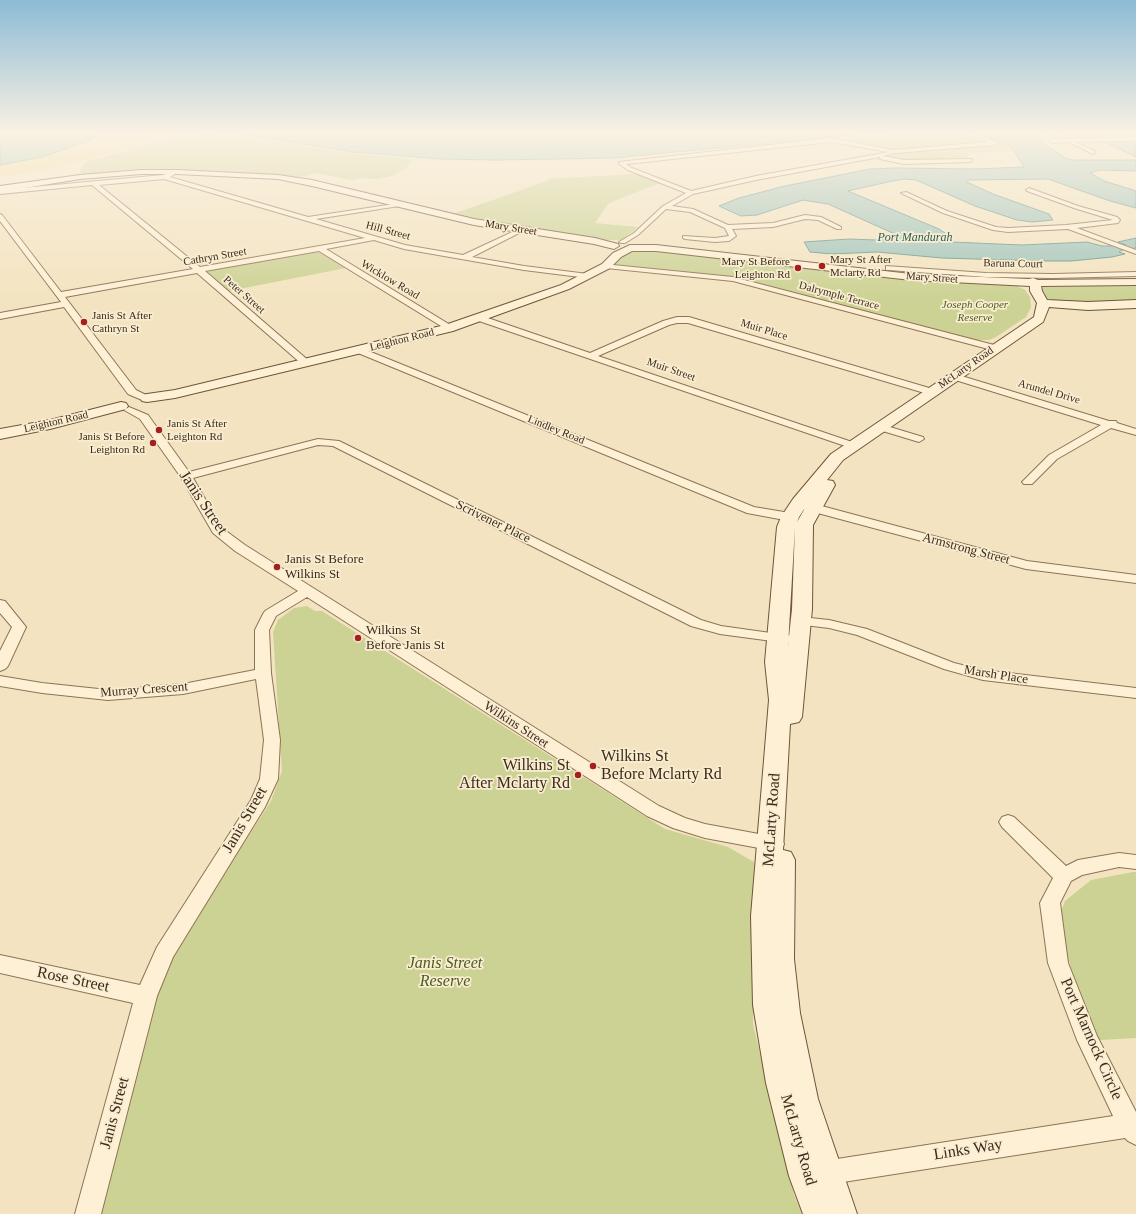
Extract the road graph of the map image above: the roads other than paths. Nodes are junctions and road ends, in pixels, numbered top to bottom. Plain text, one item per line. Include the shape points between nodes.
1 (45, 188) edge
2 (99, 188) edge
3 (210, 188) edge
4 (330, 188) edge
5 (677, 188) edge
6 (714, 188) edge
7 (1029, 190) dead end
8 (0, 192) edge
9 (691, 193) junction
10 (904, 193) dead end
11 (399, 204) junction
12 (664, 207) junction
13 (0, 216) edge
14 (308, 219) junction
15 (727, 227) junction
16 (1066, 227) junction
17 (839, 228) dead end
18 (521, 230) junction
19 (685, 236) dead end
20 (373, 238) junction
21 (626, 245) junction
22 (321, 249) junction
23 (1136, 252) edge
24 (465, 257) junction
25 (606, 266) junction
26 (890, 268) dead end
27 (199, 270) junction
28 (1136, 274) edge
29 (588, 276) junction
30 (1136, 282) edge
31 (1032, 287) junction
32 (60, 295) junction
33 (66, 304) junction
34 (1136, 304) edge
35 (0, 316) edge
36 (480, 318) junction
37 (449, 328) junction
38 (995, 348) junction
39 (361, 351) junction
40 (592, 355) junction
41 (306, 363) junction
42 (954, 377) junction
43 (932, 392) junction
44 (135, 405) junction
45 (1112, 423) junction
46 (880, 427) junction
47 (1136, 432) edge
48 (0, 434) edge
49 (919, 439) dead end
50 (854, 446) junction
51 (186, 476) junction
52 (1028, 482) dead end
53 (797, 517) junction
54 (1136, 579) edge
55 (306, 592) junction
56 (0, 604) edge
57 (779, 611) junction
58 (801, 621) junction
59 (777, 638) junction
60 (0, 666) edge
61 (263, 673) junction
62 (0, 681) edge
63 (1136, 693) edge
64 (1008, 822) dead end
65 (777, 844) junction
66 (1136, 862) edge
67 (1064, 876) junction
68 (0, 964) edge
69 (146, 996) junction
70 (1133, 1129) edge
71 (816, 1174) junction
72 (88, 1214) edge
73 (821, 1214) edge
74 (840, 1214) edge

1 - 8 street, Mary Street
2 - 27 street, Peter Street
3 - 14 street, Hill Street
4 - 11 street, Mary Street
5 - 9 street
6 - 9 street
7 - 16 street via 1117,220
9 - 12 street
10 - 16 street via 945,212 995,229
11 - 14 street
11 - 18 street, Mary Street
12 - 15 street via 691,210
12 - 21 street
13 - 32 street, Janis Street
14 - 20 street, Hill Street
15 - 17 street via 773,224 805,216 819,218
15 - 19 street via 733,236 729,239
16 - 23 street
18 - 21 street, Mary Street
18 - 24 street
20 - 22 street, Cathryn Street
20 - 24 street, Hill Street via 404,247
21 - 25 street, Leighton Road
21 - 31 street, Mary Street via 856,272 993,281
22 - 27 street, Cathryn Street
22 - 37 street, Wicklow Road
24 - 29 street, Hill Street
25 - 29 street, Leighton Road
25 - 38 street, Dalrymple Terrace via 733,279
26 - 28 street, Baruna Court via 986,275
27 - 32 street, Cathryn Street
27 - 41 street, Peter Street
29 - 36 street, Leighton Road via 566,287
30 - 31 street, Mary Street via 1070,283
31 - 34 street via 1088,306
31 - 38 street, McLarty Road via 1043,308 1039,319
32 - 33 street, Janis Street
33 - 35 street
33 - 44 street, Janis Street
36 - 37 street, Leighton Road
36 - 40 street, Muir Street
37 - 39 street, Leighton Road
38 - 42 street, McLarty Road
39 - 41 street, Leighton Road
39 - 53 street, Lindley Road via 751,510 760,516
40 - 43 street, Muir Place via 666,323 689,320
40 - 50 street, Muir Street
41 - 44 street, Leighton Road
42 - 43 street, McLarty Road
42 - 45 street, Arundel Drive
43 - 46 street, McLarty Road
44 - 48 street, Leighton Road
44 - 51 street, Janis Street
45 - 47 street, Arundel Drive
45 - 52 street via 1053,457
46 - 49 street
46 - 50 street, McLarty Road
50 - 53 street, McLarty Road
51 - 55 street, Janis Street via 217,530 224,537
51 - 59 street, Scrivener Place via 318,442 335,443 696,623 720,630
53 - 54 street, Armstrong Street via 1026,565
53 - 57 street, McLarty Road
53 - 58 street, McLarty Road
55 - 61 street, Janis Street via 270,614 262,630
55 - 65 street, Wilkins Street via 653,811 705,831
56 - 60 street via 19,627
57 - 58 street
57 - 59 street, McLarty Road
58 - 59 street, Scrivener Place
58 - 63 street, Marsh Place via 829,624 862,632 949,666 983,675
58 - 65 street, McLarty Road
59 - 65 street, McLarty Road via 776,662 780,700
61 - 62 street, Murray Crescent via 183,689 108,695
61 - 69 street, Janis Street via 272,740 269,779 258,802 164,953
64 - 67 street
65 - 71 street, McLarty Road via 779,959 784,1013
66 - 67 street via 1119,860 1078,868
67 - 70 street, Port Marnock Circle via 1050,903 1058,963 1088,1040
68 - 69 street, Rose Street
69 - 72 street, Janis Street
70 - 71 street, Links Way
71 - 73 street, McLarty Road
71 - 74 street, McLarty Road

